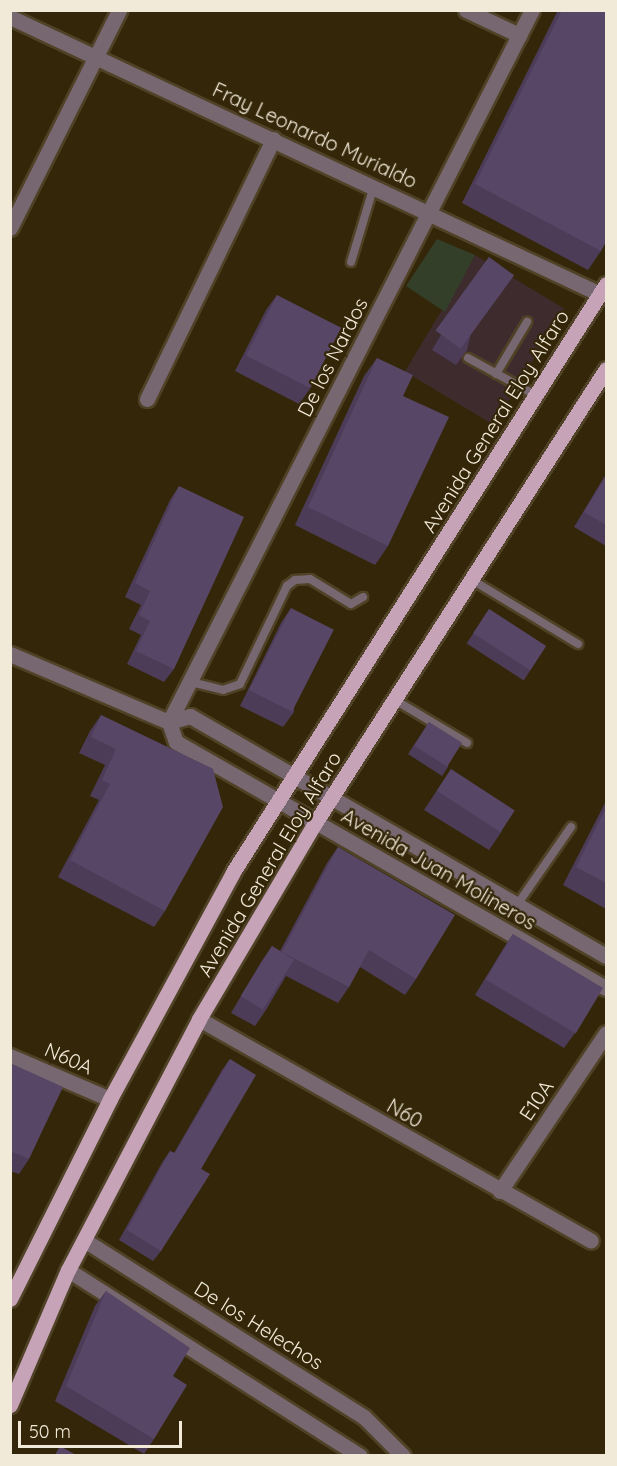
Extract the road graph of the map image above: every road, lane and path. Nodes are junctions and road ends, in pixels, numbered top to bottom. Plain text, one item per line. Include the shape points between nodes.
1 (119, 10) edge
2 (466, 10) edge
3 (532, 10) edge
4 (10, 17) edge
5 (519, 35) junction
6 (95, 57) junction
7 (273, 139) junction
8 (375, 186) junction
9 (430, 211) junction
10 (10, 228) edge
11 (351, 262) dead end
12 (603, 289) edge
13 (527, 322) dead end
14 (468, 358) edge
15 (606, 369) edge
16 (496, 374) junction
17 (537, 396) junction
18 (147, 399) dead end
19 (472, 580) junction
20 (363, 597) dead end
21 (578, 644) dead end
22 (10, 654) edge
23 (191, 682) junction
24 (395, 700) junction
25 (169, 722) junction
26 (467, 743) dead end
27 (292, 776) junction
28 (333, 797) junction
29 (277, 799) junction
30 (315, 823) junction
31 (571, 827) dead end
32 (517, 905) junction
33 (606, 956) edge
34 (606, 988) edge
35 (199, 1019) junction
36 (606, 1033) edge
37 (10, 1056) edge
38 (110, 1099) junction
39 (500, 1191) junction
40 (84, 1240) junction
41 (591, 1241) dead end
42 (68, 1270) junction
43 (10, 1299) edge
44 (10, 1405) edge
45 (360, 1455) edge
46 (403, 1455) edge

1 - 6 street
2 - 5 street
3 - 5 street, De los Nardos
4 - 6 street, Fray Leonardo Murialdo
5 - 9 street, De los Nardos
6 - 7 street, Fray Leonardo Murialdo
6 - 10 street
7 - 8 street, Fray Leonardo Murialdo
7 - 18 street
8 - 9 street, Fray Leonardo Murialdo
8 - 11 lane
9 - 12 street, Fray Leonardo Murialdo
9 - 23 street, De los Nardos
12 - 17 main road, Avenida General Eloy Alfaro
13 - 16 lane
14 - 16 lane
15 - 19 main road, Avenida General Eloy Alfaro
16 - 17 lane
17 - 27 main road, Avenida General Eloy Alfaro
19 - 21 lane
19 - 24 main road, Avenida General Eloy Alfaro
20 - 23 lane via 351,604 310,579 295,580 287,586 240,684 223,690
22 - 25 street, Avenida Juan Molineros
23 - 25 street, De los Nardos
24 - 26 lane
24 - 28 main road, Avenida General Eloy Alfaro
25 - 27 street, Avenida Juan Molineros via 189,716
25 - 29 street, Avenida Juan Molineros via 176,742
27 - 28 street, Avenida Juan Molineros
27 - 29 main road, Avenida General Eloy Alfaro
28 - 30 main road, Avenida General Eloy Alfaro
28 - 32 street, Avenida Juan Molineros
29 - 30 street, Avenida Juan Molineros
29 - 38 main road, Avenida General Eloy Alfaro
30 - 34 street, Avenida Juan Molineros
30 - 35 main road, Avenida General Eloy Alfaro
31 - 32 lane
32 - 33 street, Avenida Juan Molineros
35 - 39 street, N60
35 - 40 main road, Avenida General Eloy Alfaro
36 - 39 street, E10A
37 - 38 street, N60A
38 - 43 main road, Avenida General Eloy Alfaro
39 - 41 street, N60
40 - 42 main road, Avenida General Eloy Alfaro
40 - 46 street, De los Helechos via 364,1417
42 - 44 main road, Avenida General Eloy Alfaro
42 - 45 street

